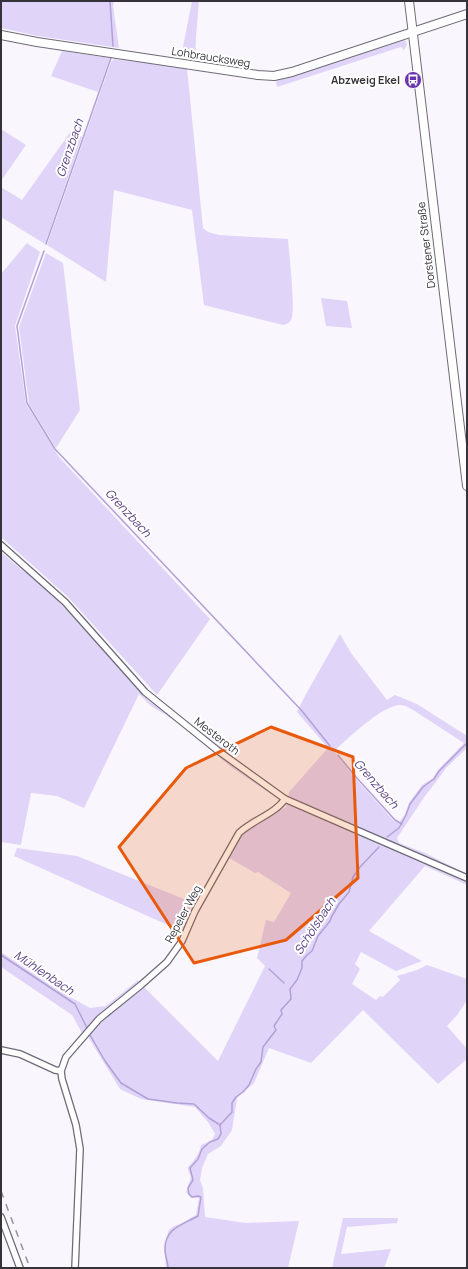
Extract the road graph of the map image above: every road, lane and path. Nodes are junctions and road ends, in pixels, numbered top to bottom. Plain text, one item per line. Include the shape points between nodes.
1 (409, 1) edge
2 (467, 14) edge
3 (412, 31) junction
4 (1, 35) edge
5 (467, 486) edge
6 (1, 545) edge
7 (285, 799) junction
8 (467, 878) edge
9 (1, 1050) edge
10 (61, 1071) junction
11 (1, 1217) edge
12 (20, 1268) edge
13 (75, 1268) edge

1 - 3 main road, Dorstener Straße
2 - 3 main road, Lohbraucksweg
3 - 4 main road, Lohbraucksweg via 274,76
3 - 5 main road, Dorstener Straße
6 - 7 street, Mesteroth via 66,602 145,692 217,750
7 - 8 street, Mesteroth
7 - 10 street, Repeler Weg via 277,808 247,825 239,833 195,911 182,941 167,962 99,1018 66,1057
9 - 10 street via 20,1054
10 - 13 street via 80,1149
11 - 12 street

